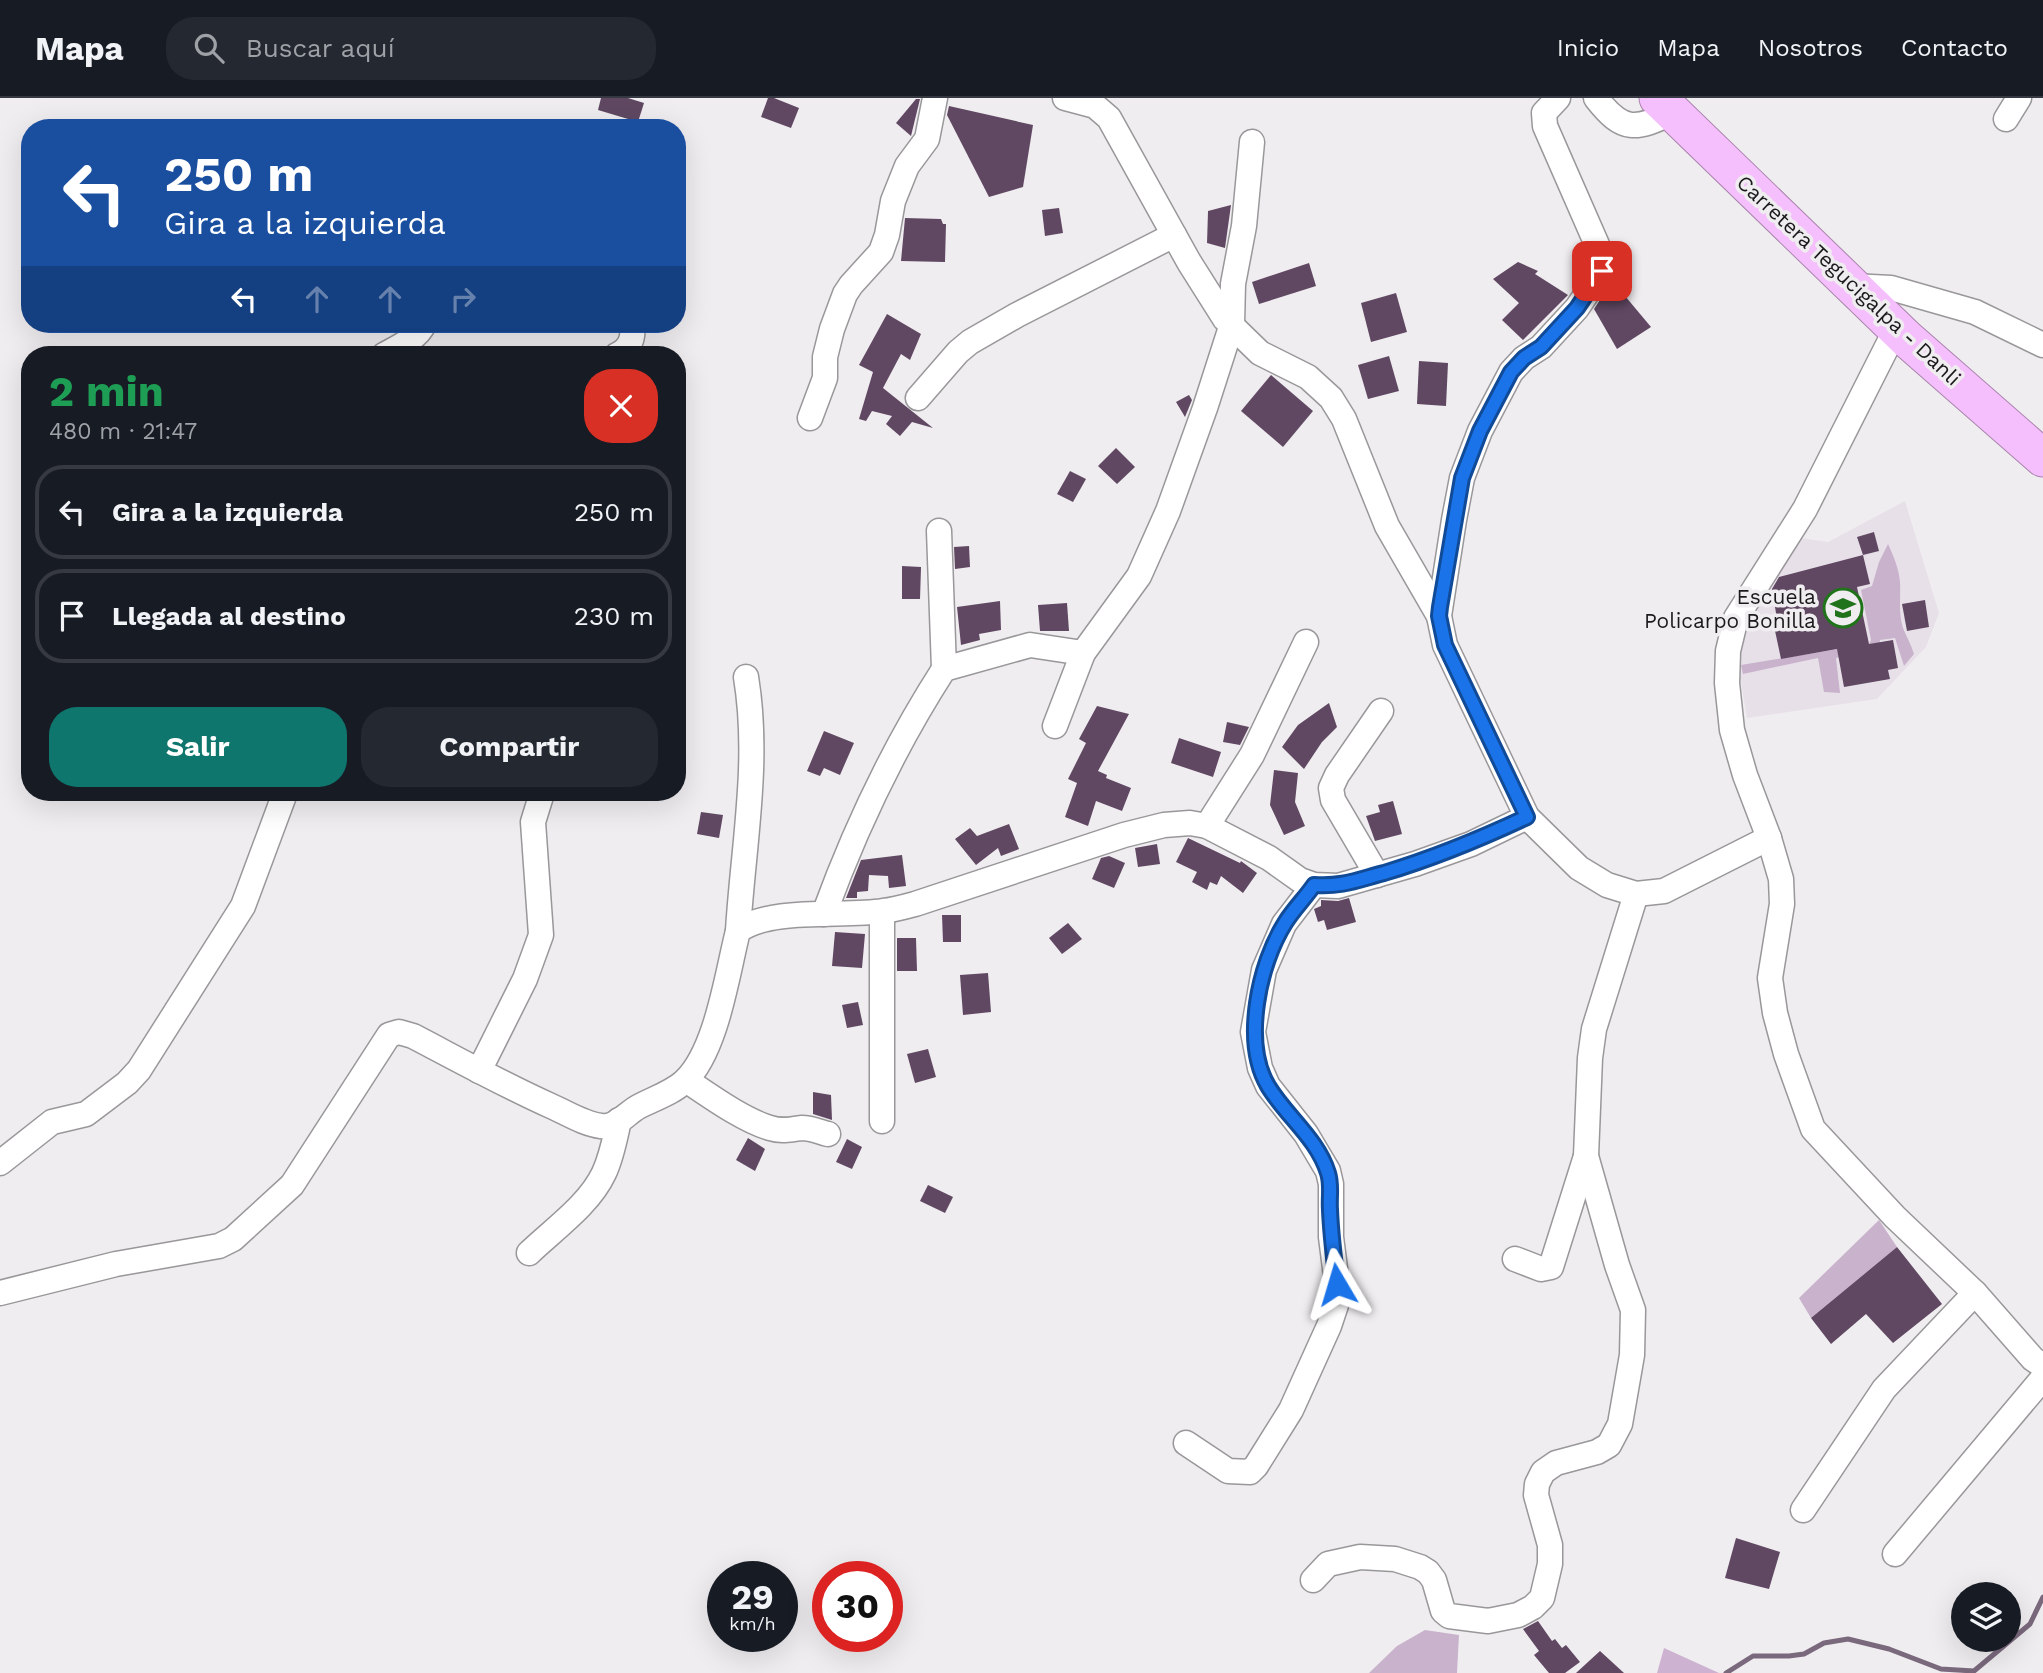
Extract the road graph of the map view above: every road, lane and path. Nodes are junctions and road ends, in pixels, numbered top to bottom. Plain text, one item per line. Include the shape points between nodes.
1 (935, 98) edge
2 (1065, 98) edge
3 (1558, 98) edge
4 (1596, 98) edge
5 (2020, 98) edge
6 (1666, 105) edge
7 (2006, 119) dead end
8 (1252, 142) dead end
9 (1174, 235) junction
10 (1852, 286) junction
11 (1232, 324) junction
12 (1896, 329) junction
13 (417, 333) edge
14 (2043, 345) edge
15 (400, 346) edge
16 (918, 398) dead end
17 (810, 418) dead end
18 (2043, 458) edge
19 (939, 531) dead end
20 (1439, 616) junction
21 (1306, 642) dead end
22 (1083, 653) junction
23 (944, 668) junction
24 (746, 677) dead end
25 (1381, 711) dead end
26 (1055, 726) dead end
27 (282, 801) edge
28 (540, 801) edge
29 (1527, 817) junction
30 (1207, 825) junction
31 (1769, 838) junction
32 (1377, 875) junction
33 (1314, 885) junction
34 (1636, 894) junction
35 (882, 912) junction
36 (824, 914) junction
37 (738, 931) junction
38 (479, 1071) junction
39 (686, 1080) junction
40 (620, 1120) junction
41 (882, 1121) dead end
42 (828, 1135) dead end
43 (1586, 1156) junction
44 (0, 1163) edge
45 (529, 1253) dead end
46 (1515, 1259) dead end
47 (0, 1293) edge
48 (1975, 1293) junction
49 (2043, 1366) edge
50 (2043, 1378) edge
51 (1186, 1443) dead end
52 (1802, 1510) dead end
53 (1895, 1554) dead end
54 (1313, 1580) dead end

1 - 17 street via 928,139 907,166 881,252 845,294 825,357 825,378
2 - 9 street via 1095,106 1109,118
3 - 20 street via 1544,113 1545,126 1605,263 1577,308 1511,372 1480,431 1462,478
4 - 6 street via 1624,125 1634,127 1648,124
5 - 7 street
6 - 10 highway, Carretera Tegucigalpa - Danli
8 - 11 street
9 - 11 street via 1224,319
9 - 16 street via 970,342
10 - 12 highway, Carretera Tegucigalpa - Danli
10 - 14 street via 1891,288 1975,312
11 - 20 street via 1260,353 1308,377 1331,398 1387,526
11 - 22 street via 1168,511 1139,576
12 - 18 highway, Carretera Tegucigalpa - Danli
12 - 31 street via 1805,509 1736,618 1728,651 1732,730
13 - 15 street
19 - 23 street
20 - 29 street via 1445,645
21 - 30 street via 1252,755
22 - 23 street via 1030,645
22 - 26 street
23 - 36 street via 869,806
24 - 37 street via 752,769
25 - 32 street via 1331,788 1333,800
27 - 44 street via 243,906 139,1070 86,1114 52,1122
28 - 38 street via 533,822 541,935 525,979
29 - 32 street via 1471,844
29 - 34 street via 1579,868 1607,885
30 - 33 street
30 - 35 street via 1164,825 1124,835
31 - 34 street via 1664,891
31 - 48 street via 1781,879 1782,904 1770,978 1775,1013 1813,1129 1895,1217
32 - 33 street via 1338,886
33 - 51 street via 1284,923 1264,970 1254,1032 1268,1086 1328,1171 1336,1305 1291,1409 1250,1472 1228,1471
34 - 43 street via 1594,1029
35 - 36 street
35 - 41 street
36 - 37 street via 764,919
37 - 39 street via 707,1046
38 - 40 street via 587,1122 604,1127
38 - 47 street via 413,1036 389,1035 292,1185 233,1239 219,1246 116,1264
39 - 40 street
39 - 42 street via 768,1127
40 - 45 street via 603,1176 589,1196
43 - 46 street via 1551,1267 1541,1269
43 - 54 street via 1633,1310 1632,1355 1620,1424 1609,1445 1556,1463 1543,1472 1538,1484 1536,1495 1550,1545 1542,1598 1518,1615 1488,1621 1449,1616 1428,1572 1395,1559 1360,1557 1328,1564
48 - 49 street
48 - 52 street via 1884,1390
50 - 53 street

